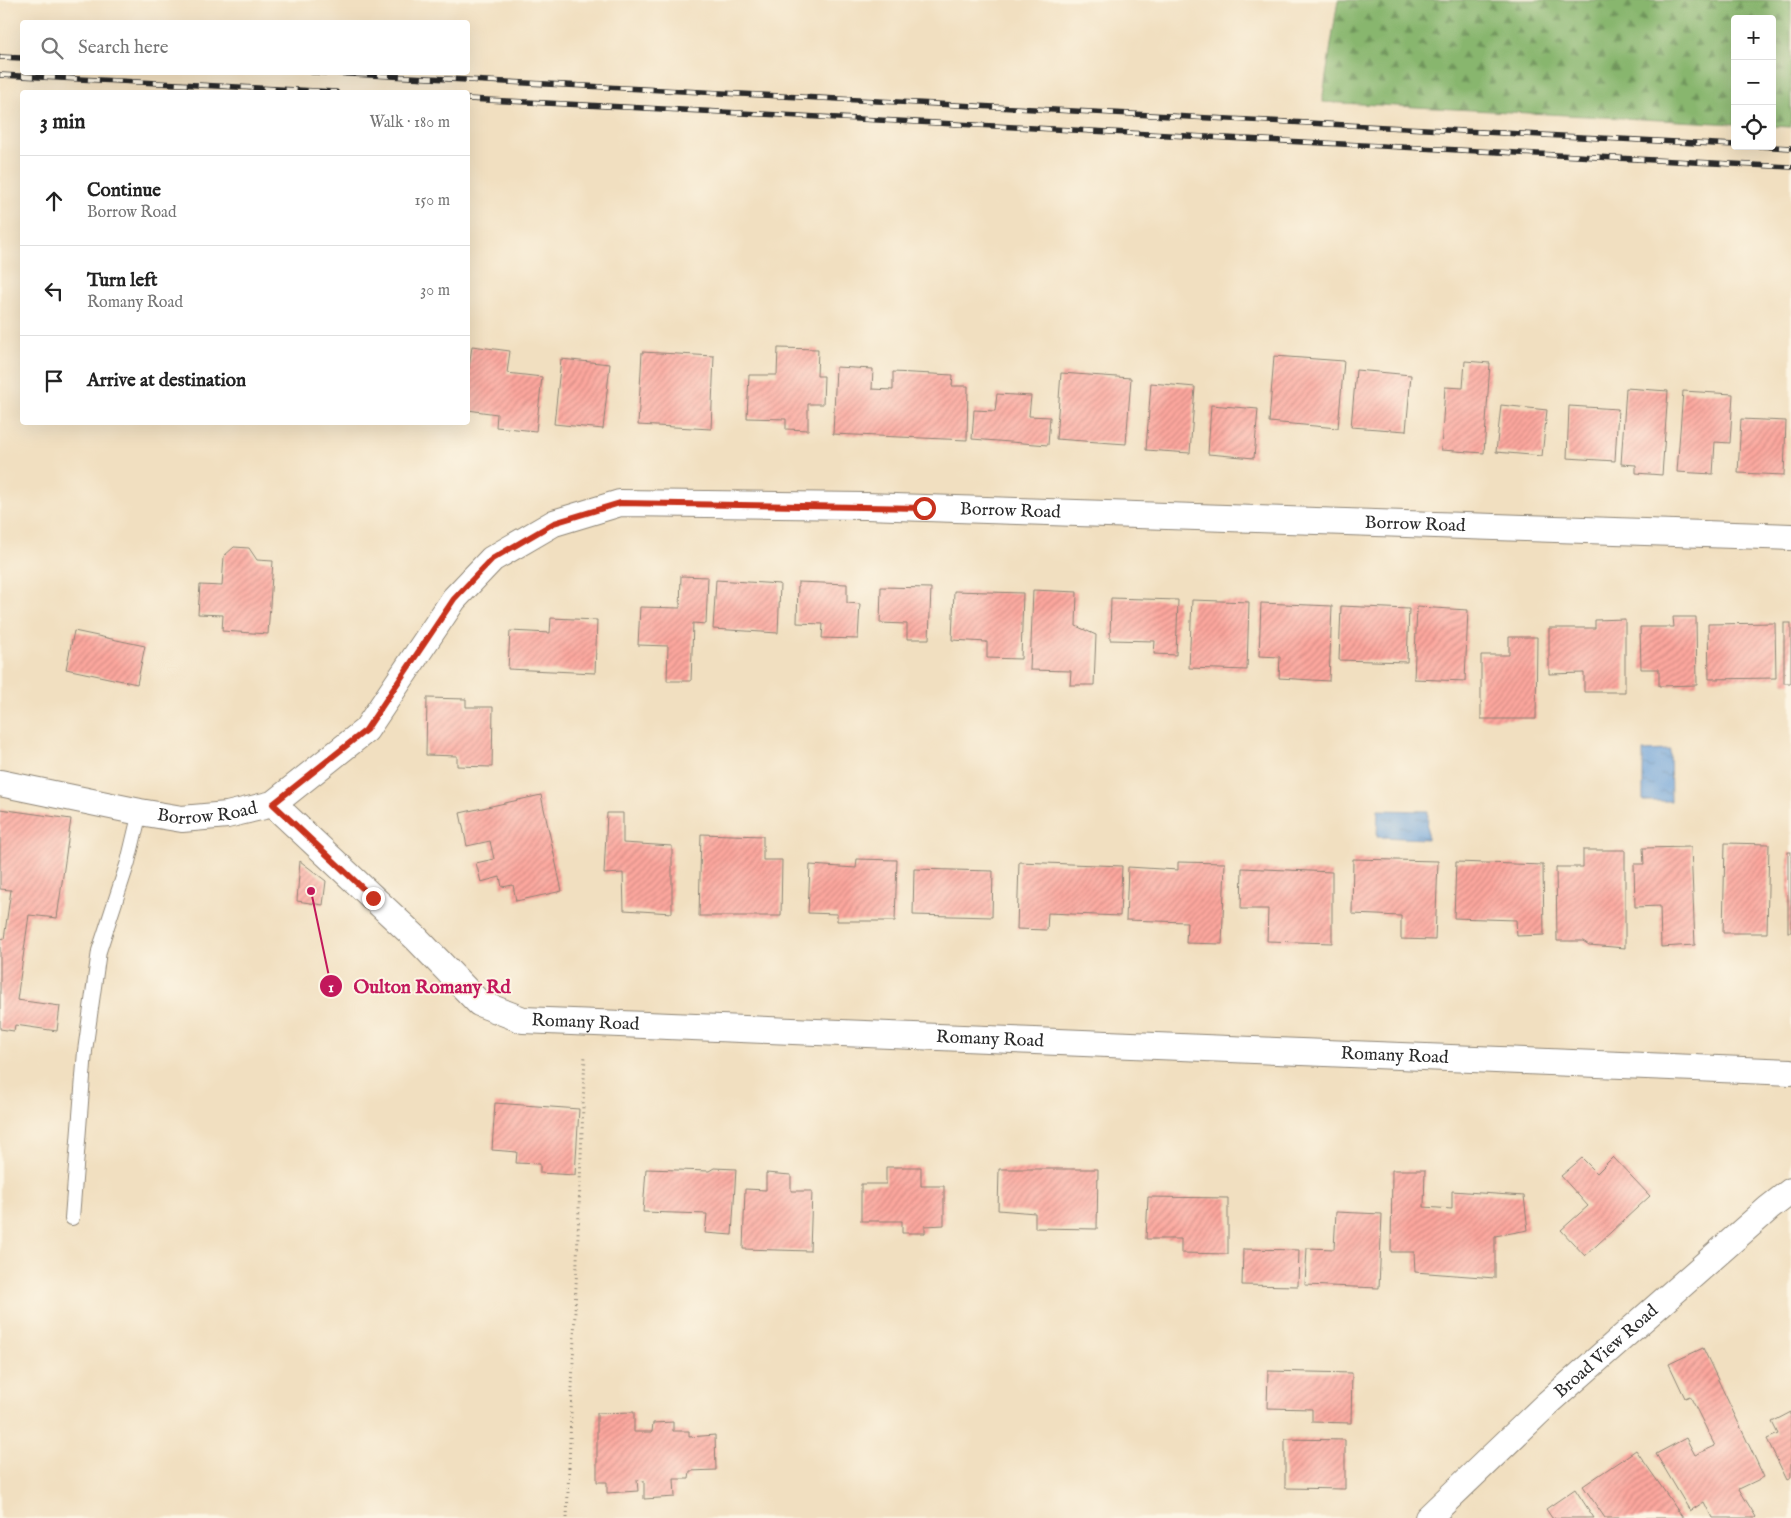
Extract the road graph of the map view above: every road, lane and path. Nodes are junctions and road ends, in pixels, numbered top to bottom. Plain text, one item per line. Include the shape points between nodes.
1 (1791, 538) edge
2 (0, 783) edge
3 (273, 804) junction
4 (140, 812) junction
5 (586, 1023) junction
6 (1791, 1072) edge
7 (1791, 1191) edge
8 (72, 1218) dead end
9 (567, 1518) edge
10 (1428, 1518) edge

1 - 3 street, Borrow Road via 865,506 620,503 554,523 492,559 454,599 366,730
2 - 4 street, Borrow Road
3 - 4 street, Borrow Road via 227,815 182,818
3 - 5 street, Romany Road via 416,938 478,1004 523,1020
4 - 8 lane via 100,951 86,1051
5 - 6 street, Romany Road
5 - 9 path
7 - 10 street, Broad View Road via 1548,1403

